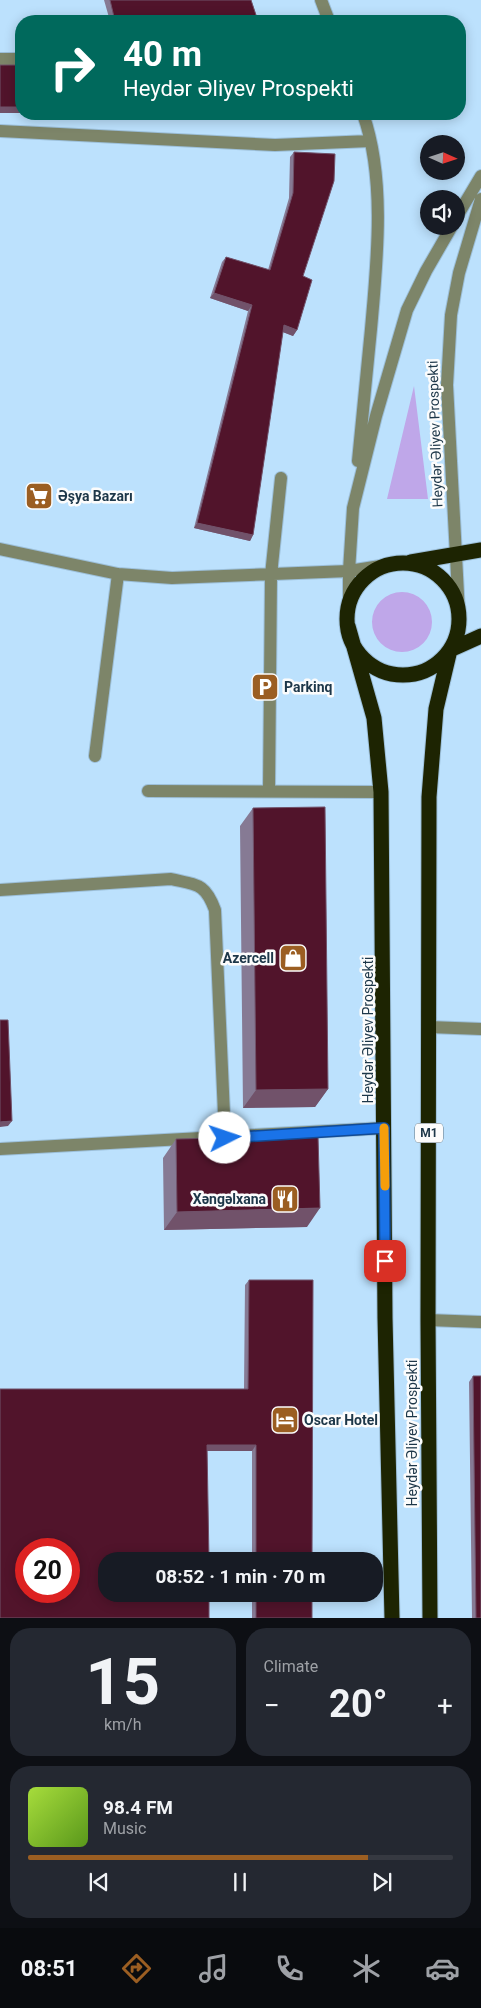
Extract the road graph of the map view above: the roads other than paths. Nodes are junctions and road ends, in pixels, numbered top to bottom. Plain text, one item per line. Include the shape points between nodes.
1 (321, 0) edge
2 (327, 15) edge
3 (0, 59) edge
4 (15, 59) edge
5 (365, 120) edge
6 (0, 131) edge
7 (370, 141) junction
8 (481, 176) edge
9 (481, 199) edge
10 (465, 203) edge
11 (479, 212) edge
12 (447, 235) edge
13 (281, 478) dead end
14 (354, 508) junction
15 (0, 550) edge
16 (481, 550) edge
17 (456, 555) junction
18 (406, 563) junction
19 (387, 565) junction
20 (349, 571) junction
21 (118, 574) junction
22 (271, 575) junction
23 (349, 607) junction
24 (459, 612) junction
25 (348, 626) junction
26 (481, 636) edge
27 (450, 650) junction
28 (95, 756) dead end
29 (148, 791) dead end
30 (269, 791) junction
31 (381, 792) junction
32 (0, 890) edge
33 (429, 1027) junction
34 (481, 1029) edge
35 (384, 1128) junction
36 (225, 1138) junction
37 (0, 1149) edge
38 (428, 1320) junction
39 (481, 1322) edge
40 (392, 1618) edge
41 (430, 1618) edge

1 - 2 street
3 - 4 street
5 - 7 street
6 - 7 street via 275,145
7 - 14 street via 378,218 376,271
8 - 10 street
9 - 11 street, Heydər Əliyev Prospekti
11 - 17 street, Heydər Əliyev Prospekti via 459,273 451,315 448,385
12 - 14 street via 404,318
13 - 22 street
14 - 20 street
15 - 21 street
16 - 17 highway
17 - 18 highway
17 - 24 street, Heydər Əliyev Prospekti
18 - 19 highway
18 - 24 highway via 425,567 442,578 453,594
19 - 20 street
19 - 23 highway via 370,574 356,589
20 - 22 street
20 - 23 street
21 - 22 street via 172,578
21 - 28 street
22 - 30 street
23 - 25 highway
24 - 27 highway via 458,632
25 - 27 highway via 354,645 365,660 382,671 400,675 420,673 437,664
25 - 31 highway, Heydər Əliyev Prospekti via 374,718
26 - 27 highway
27 - 33 highway, Heydər Əliyev Prospekti / M1 via 436,709 429,797
29 - 30 street
30 - 31 street
31 - 35 highway, Heydər Əliyev Prospekti
32 - 36 street via 171,879 198,885 210,894 216,910
33 - 34 street
33 - 38 highway, Heydər Əliyev Prospekti / M1
35 - 36 street
35 - 40 highway, Heydər Əliyev Prospekti
36 - 37 street
38 - 39 street
38 - 41 highway, Heydər Əliyev Prospekti / M1

